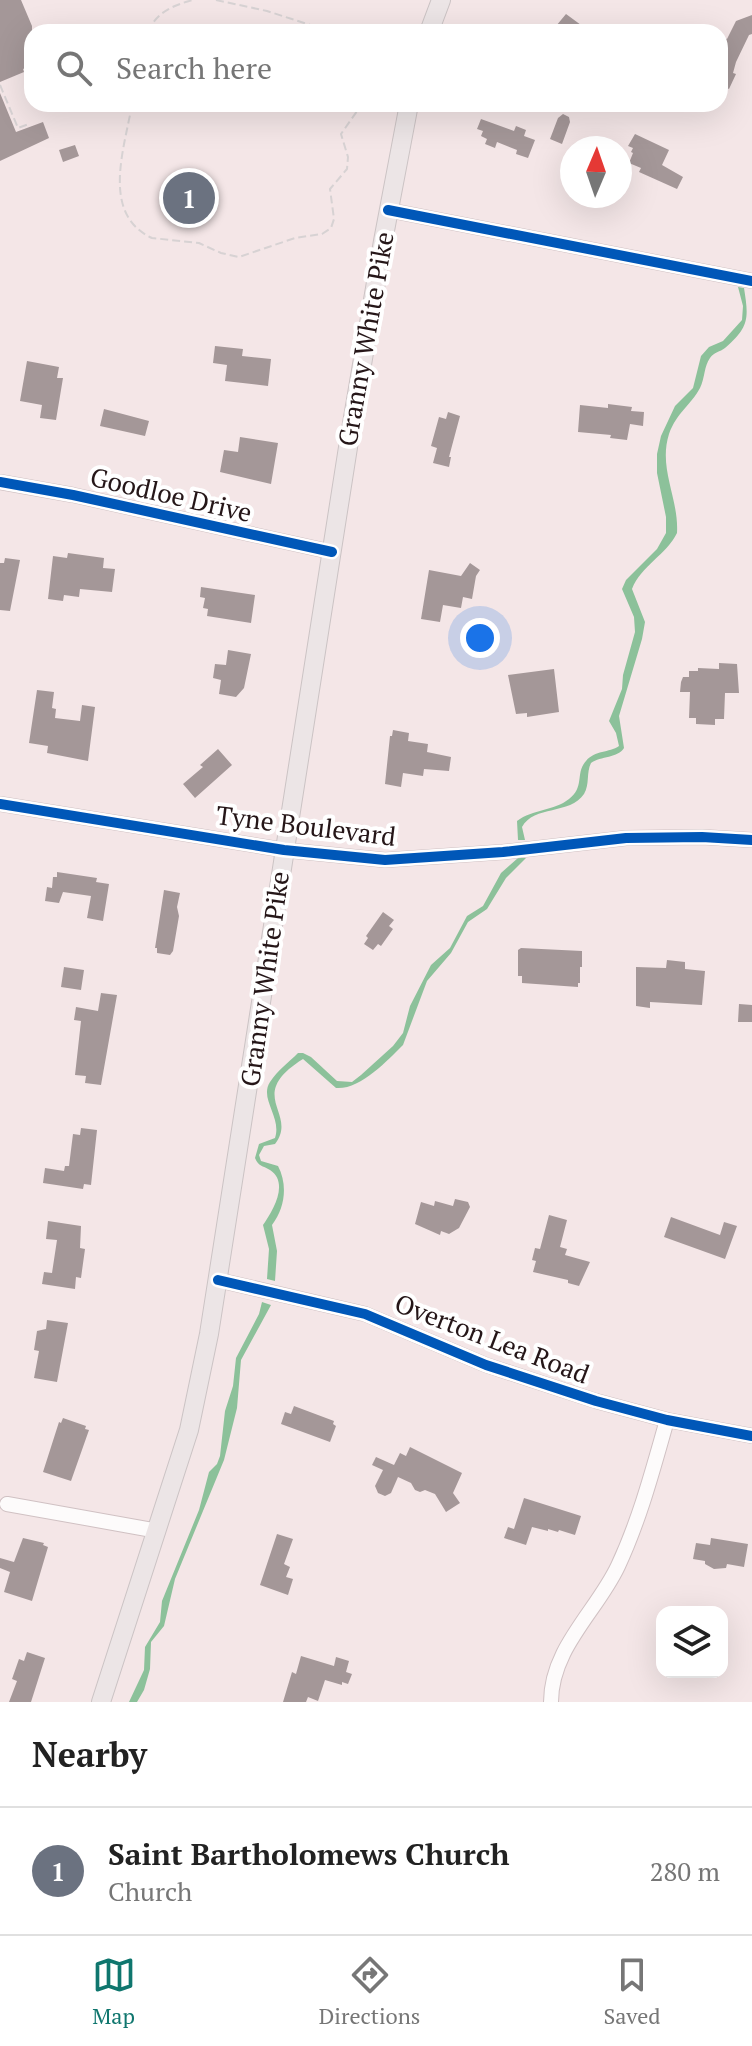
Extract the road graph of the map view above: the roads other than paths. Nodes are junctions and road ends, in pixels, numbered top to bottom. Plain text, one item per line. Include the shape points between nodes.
1 (441, 0) edge
2 (432, 24) edge
3 (407, 112) edge
4 (388, 210) junction
5 (752, 281) edge
6 (0, 482) edge
7 (332, 552) junction
8 (0, 804) edge
9 (752, 840) edge
10 (284, 850) junction
11 (218, 1280) junction
12 (667, 1420) junction
13 (752, 1436) edge
14 (7, 1504) dead end
15 (158, 1531) junction
16 (101, 1702) edge
17 (551, 1702) edge

1 - 2 main road
3 - 4 main road, Granny White Pike
4 - 5 street
4 - 7 main road, Granny White Pike
6 - 7 street, Goodloe Drive
7 - 10 main road, Granny White Pike
8 - 10 street, Tyne Boulevard
9 - 10 street, Tyne Boulevard via 626,838 403,860
10 - 11 main road, Granny White Pike
11 - 12 street, Overton Lea Road via 349,1309 518,1377
11 - 15 main road, Granny White Pike via 189,1430
12 - 13 street, Overton Lea Road
12 - 17 street via 627,1546 571,1640 553,1680
14 - 15 street
15 - 16 main road, Granny White Pike

